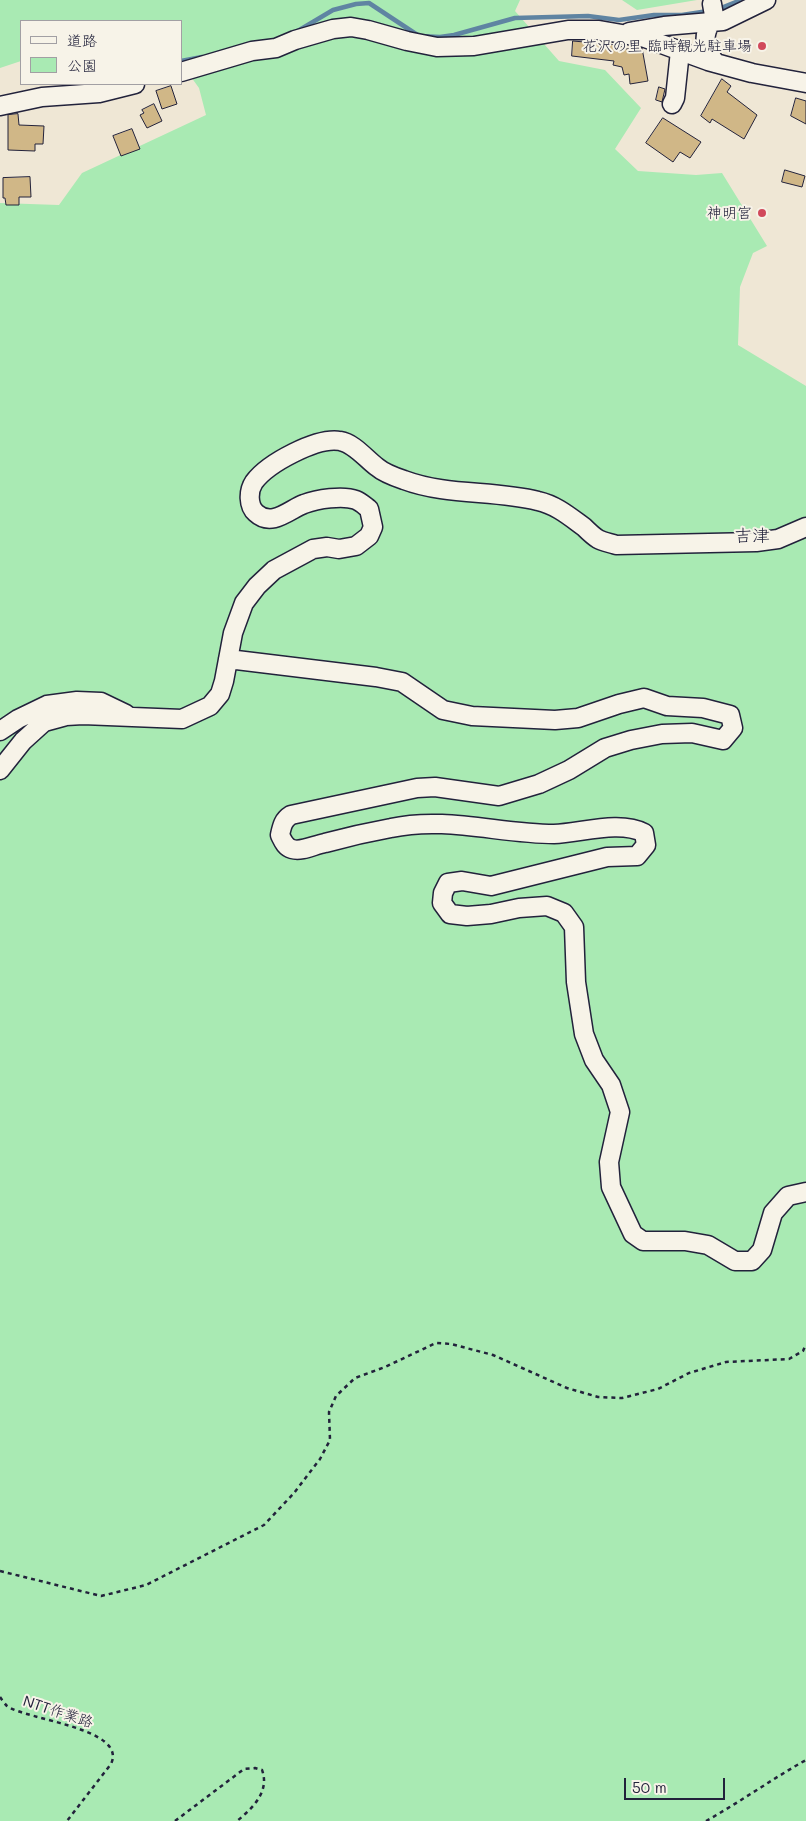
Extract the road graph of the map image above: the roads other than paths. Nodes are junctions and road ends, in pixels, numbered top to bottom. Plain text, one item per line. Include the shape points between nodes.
1 (766, 0) edge
2 (712, 4) dead end
3 (713, 22) junction
4 (624, 33) junction
5 (680, 51) junction
6 (715, 63) junction
7 (182, 72) edge
8 (806, 83) edge
9 (131, 85) edge
10 (672, 104) dead end
11 (0, 106) edge
12 (806, 527) edge
13 (228, 659) junction
14 (136, 717) junction
15 (0, 730) edge
16 (0, 770) edge
17 (806, 1192) edge

1 - 3 street via 723,21
2 - 3 street
3 - 4 street
3 - 6 street via 705,39
4 - 5 street
4 - 7 street via 568,30 474,46 437,47 351,27 333,29 276,48 252,51
5 - 6 street
5 - 10 street
6 - 8 street
9 - 11 street via 99,93 42,97
12 - 13 street via 778,540 616,545 599,540 561,509 540,501 430,489 378,468 342,441 322,441 258,476 251,487 252,509 268,519 314,501 333,498 356,500 369,509 373,527 369,536 356,546 313,549 274,570 263,580 244,603
13 - 14 street via 220,694 210,706 182,719
13 - 17 street via 402,682 443,710 472,716 578,718 644,698 667,706 704,708 730,715 733,728 723,740 692,733 631,740 605,748 539,784 499,796 435,787 417,788 291,815 282,824 280,835 288,848 301,850 422,824 534,833 613,827 644,833 646,845 637,856 607,857 491,886 462,881 448,883 442,903 450,914 467,916 547,906 564,913 574,927 576,982 584,1034 594,1060 611,1085 620,1112 609,1162 611,1187 633,1234 643,1241 685,1241 708,1245 735,1261 752,1261 762,1250 773,1213 788,1196
14 - 15 street via 101,702 77,701 47,705
14 - 16 street via 83,714 44,722 23,741

